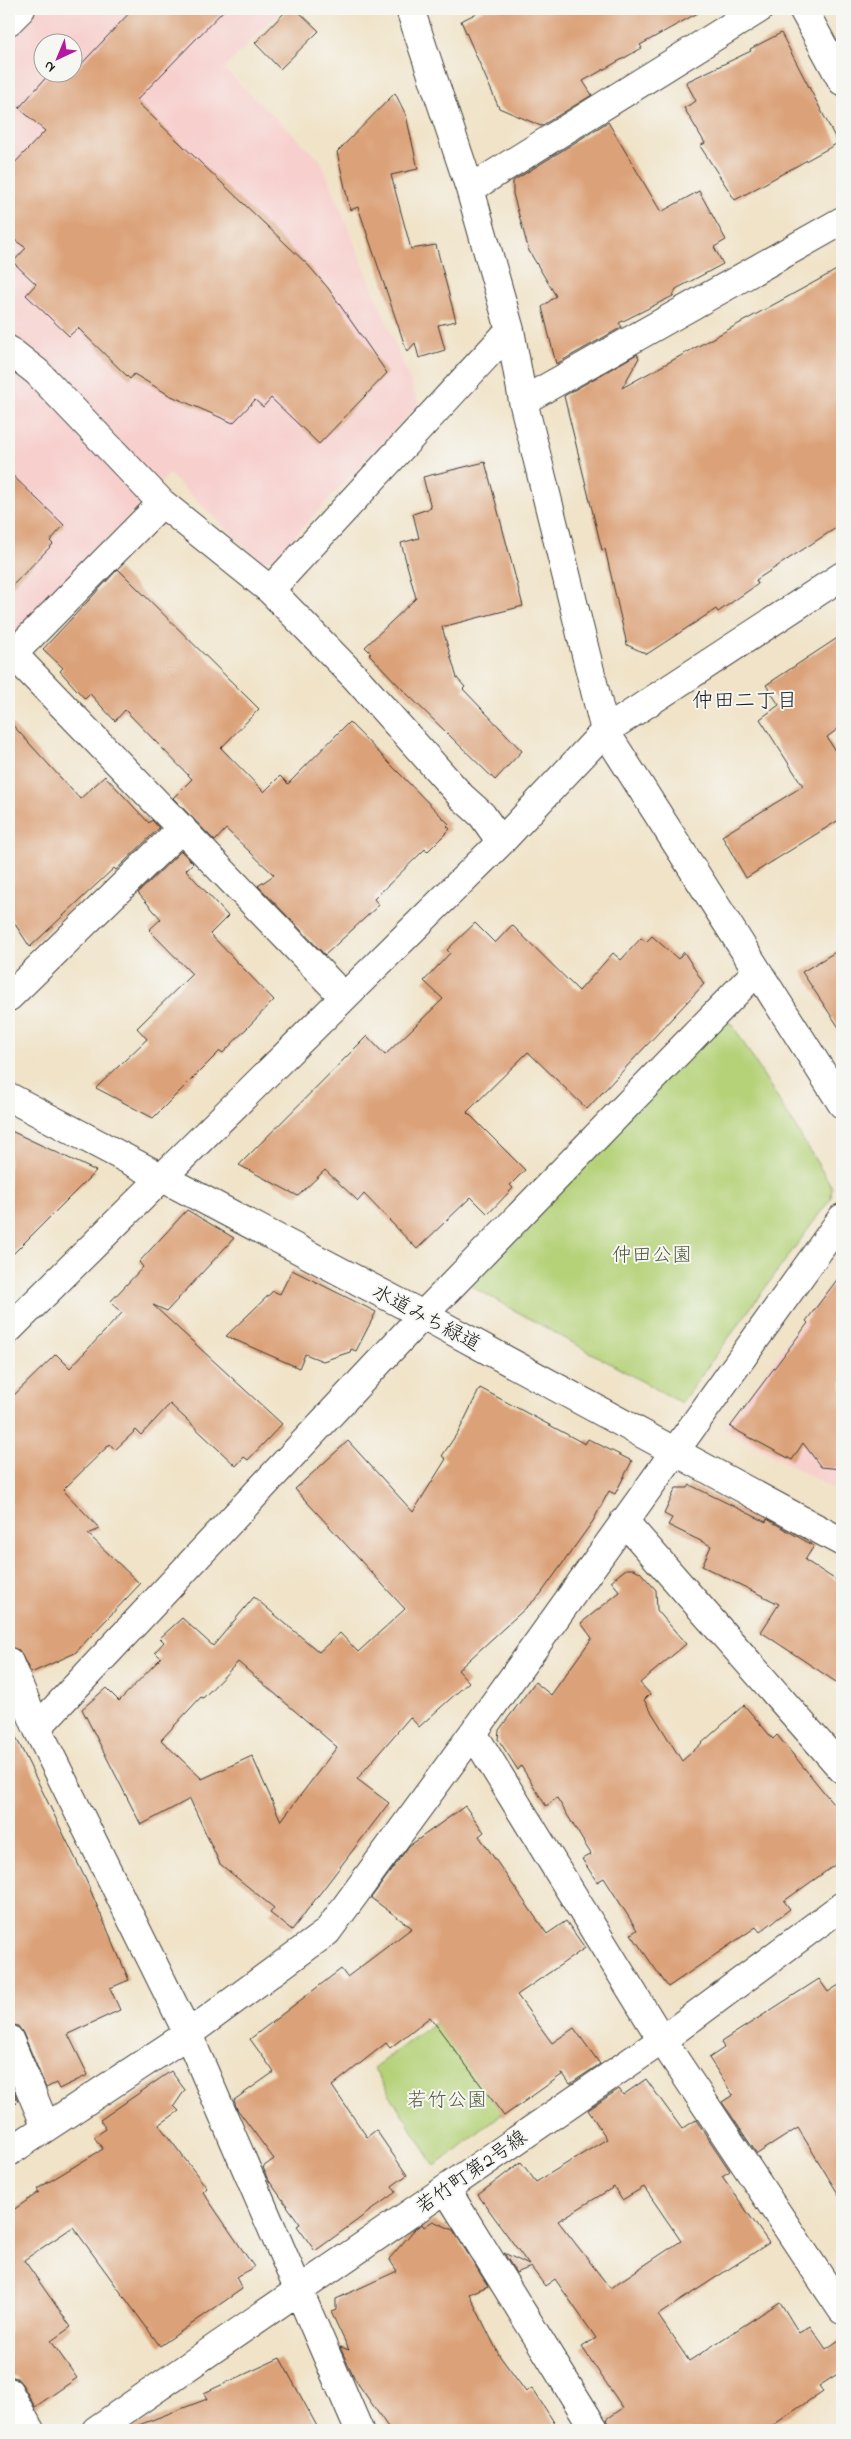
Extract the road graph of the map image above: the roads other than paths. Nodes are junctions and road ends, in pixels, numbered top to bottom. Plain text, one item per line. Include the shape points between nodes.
1 (21, 9) edge
2 (410, 9) edge
3 (759, 9) edge
4 (803, 9) edge
5 (9, 21) edge
6 (842, 81) edge
7 (470, 189) junction
8 (842, 222) edge
9 (510, 330) junction
10 (9, 350) edge
11 (523, 401) junction
12 (162, 503) junction
13 (842, 576) edge
14 (270, 590) junction
15 (11, 656) edge
16 (605, 731) junction
17 (182, 828) junction
18 (501, 842) junction
19 (756, 971) junction
20 (343, 996) junction
21 (9, 997) edge
22 (9, 1096) edge
23 (842, 1104) edge
24 (161, 1176) junction
25 (842, 1218) edge
26 (423, 1315) junction
27 (9, 1329) edge
28 (674, 1450) junction
29 (624, 1521) junction
30 (842, 1542) edge
31 (9, 1662) edge
32 (37, 1728) junction
33 (473, 1733) junction
34 (842, 1769) edge
35 (842, 1906) edge
36 (188, 2034) junction
37 (9, 2039) edge
38 (662, 2040) junction
39 (46, 2127) junction
40 (9, 2152) edge
41 (446, 2189) junction
42 (300, 2290) junction
43 (842, 2310) edge
44 (9, 2392) edge
45 (30, 2430) edge
46 (96, 2430) edge
47 (359, 2430) edge
48 (595, 2430) edge

1 - 5 street
2 - 7 street
3 - 7 street
4 - 6 street
7 - 9 street
8 - 11 street
9 - 11 street
9 - 14 street
10 - 12 street via 37,372
11 - 16 street
12 - 14 street
12 - 15 street
13 - 16 street
14 - 18 street via 482,815
15 - 17 street
16 - 18 street
16 - 19 street
17 - 20 street
17 - 21 street
18 - 20 street
19 - 23 street
19 - 26 street
20 - 24 street
22 - 24 street, 水道みち緑道
24 - 26 street, 水道みち緑道
24 - 27 street
25 - 28 street
26 - 28 street, 水道みち緑道
26 - 32 street
28 - 29 street
28 - 30 street, 水道みち緑道
29 - 33 street
29 - 34 street
31 - 32 street
32 - 36 street
33 - 36 street via 327,1932
33 - 38 street
35 - 38 street, 若竹町第2号線
36 - 39 street
36 - 42 street
37 - 39 street
38 - 41 street, 若竹町第2号線
38 - 43 street
39 - 40 street
41 - 42 street, 若竹町第2号線
41 - 48 street
42 - 46 street, 若竹町第2号線
42 - 47 street
44 - 45 street

